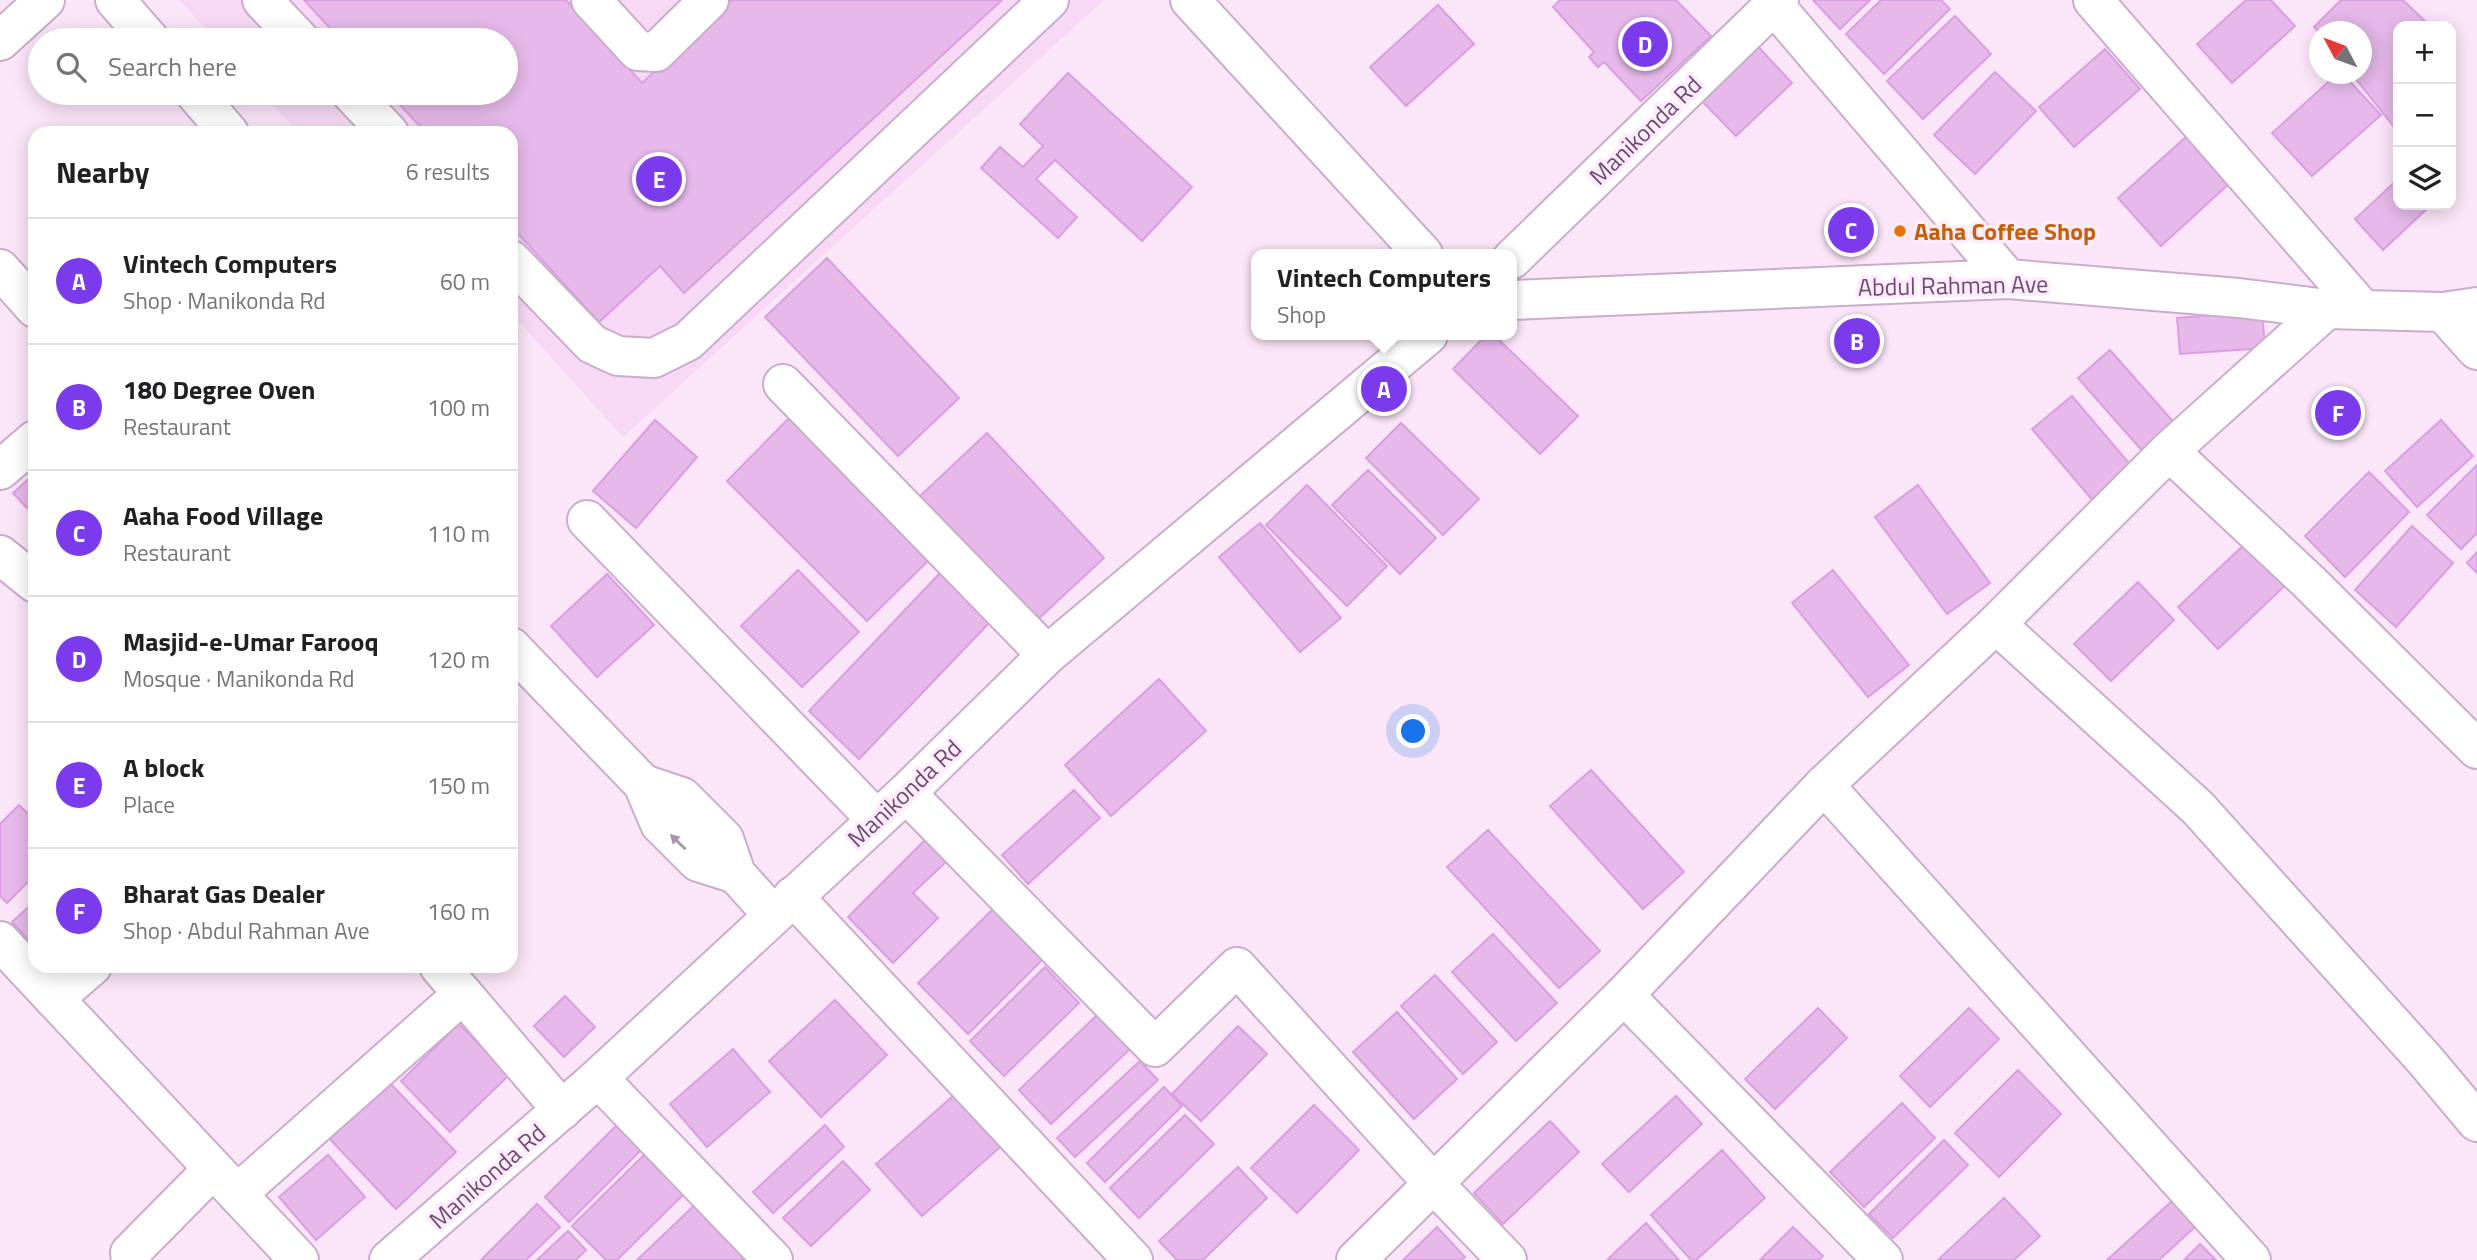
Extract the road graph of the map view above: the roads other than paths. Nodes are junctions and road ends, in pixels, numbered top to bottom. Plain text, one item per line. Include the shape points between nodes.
1 (45, 0) edge
2 (115, 0) edge
3 (262, 0) edge
4 (591, 0) edge
5 (709, 0) edge
6 (1049, 0) edge
7 (1190, 0) edge
8 (2093, 0) edge
9 (1776, 2) edge
10 (140, 28) edge
11 (289, 28) edge
12 (0, 41) edge
13 (205, 105) edge
14 (362, 105) edge
15 (223, 126) edge
16 (382, 126) edge
17 (1418, 249) edge
18 (1517, 254) edge
19 (518, 267) edge
20 (0, 269) edge
21 (2008, 279) junction
22 (1517, 300) edge
23 (28, 301) edge
24 (2344, 309) junction
25 (2460, 309) edge
26 (1422, 340) edge
27 (2477, 350) edge
28 (783, 384) dead end
29 (28, 446) edge
30 (2169, 451) junction
31 (0, 470) edge
32 (587, 520) dead end
33 (0, 555) edge
34 (28, 577) edge
35 (1996, 624) junction
36 (518, 654) edge
37 (1047, 655) junction
38 (2477, 749) edge
39 (1824, 785) junction
40 (906, 793) junction
41 (877, 820) junction
42 (783, 906) junction
43 (0, 941) edge
44 (28, 971) edge
45 (30, 973) edge
46 (84, 973) edge
47 (451, 980) edge
48 (1624, 995) junction
49 (54, 999) junction
50 (598, 1078) junction
51 (562, 1110) junction
52 (2477, 1122) edge
53 (225, 1182) junction
54 (1432, 1182) junction
55 (409, 1254) edge
56 (131, 1260) edge
57 (299, 1260) edge
58 (773, 1260) edge
59 (1133, 1260) edge
60 (1356, 1260) edge
61 (1507, 1260) edge
62 (1883, 1260) edge
63 (2251, 1260) edge

1 - 12 street
2 - 10 street
3 - 11 street
4 - 5 street via 638,51 656,52
6 - 19 street via 688,341 654,358 618,356 592,344
7 - 17 street
8 - 24 street
9 - 18 street, Manikonda Rd
9 - 21 street
13 - 15 street
14 - 16 street
20 - 23 street
21 - 22 street, Abdul Rahman Ave
21 - 24 street, Abdul Rahman Ave
24 - 25 street, Abdul Rahman Ave
24 - 30 street
25 - 27 street
26 - 37 street, Manikonda Rd
28 - 37 street
29 - 31 street
30 - 35 street
30 - 38 street
32 - 41 street
33 - 34 street
35 - 39 street
35 - 52 street via 2198,808
36 - 42 street via 643,784 682,797 724,839 736,874
37 - 40 street, Manikonda Rd
39 - 48 street
39 - 63 street
40 - 41 street, Manikonda Rd
40 - 54 street via 1155,1047 1237,967
41 - 42 street, Manikonda Rd
42 - 50 street, Manikonda Rd
42 - 59 street
43 - 44 street
45 - 49 street
46 - 49 street
47 - 51 street
47 - 53 street
48 - 54 street
48 - 62 street
49 - 53 street
50 - 51 street, Manikonda Rd
50 - 58 street
51 - 55 street, Manikonda Rd
53 - 56 street via 130,1252
53 - 57 street
54 - 60 street
54 - 61 street

